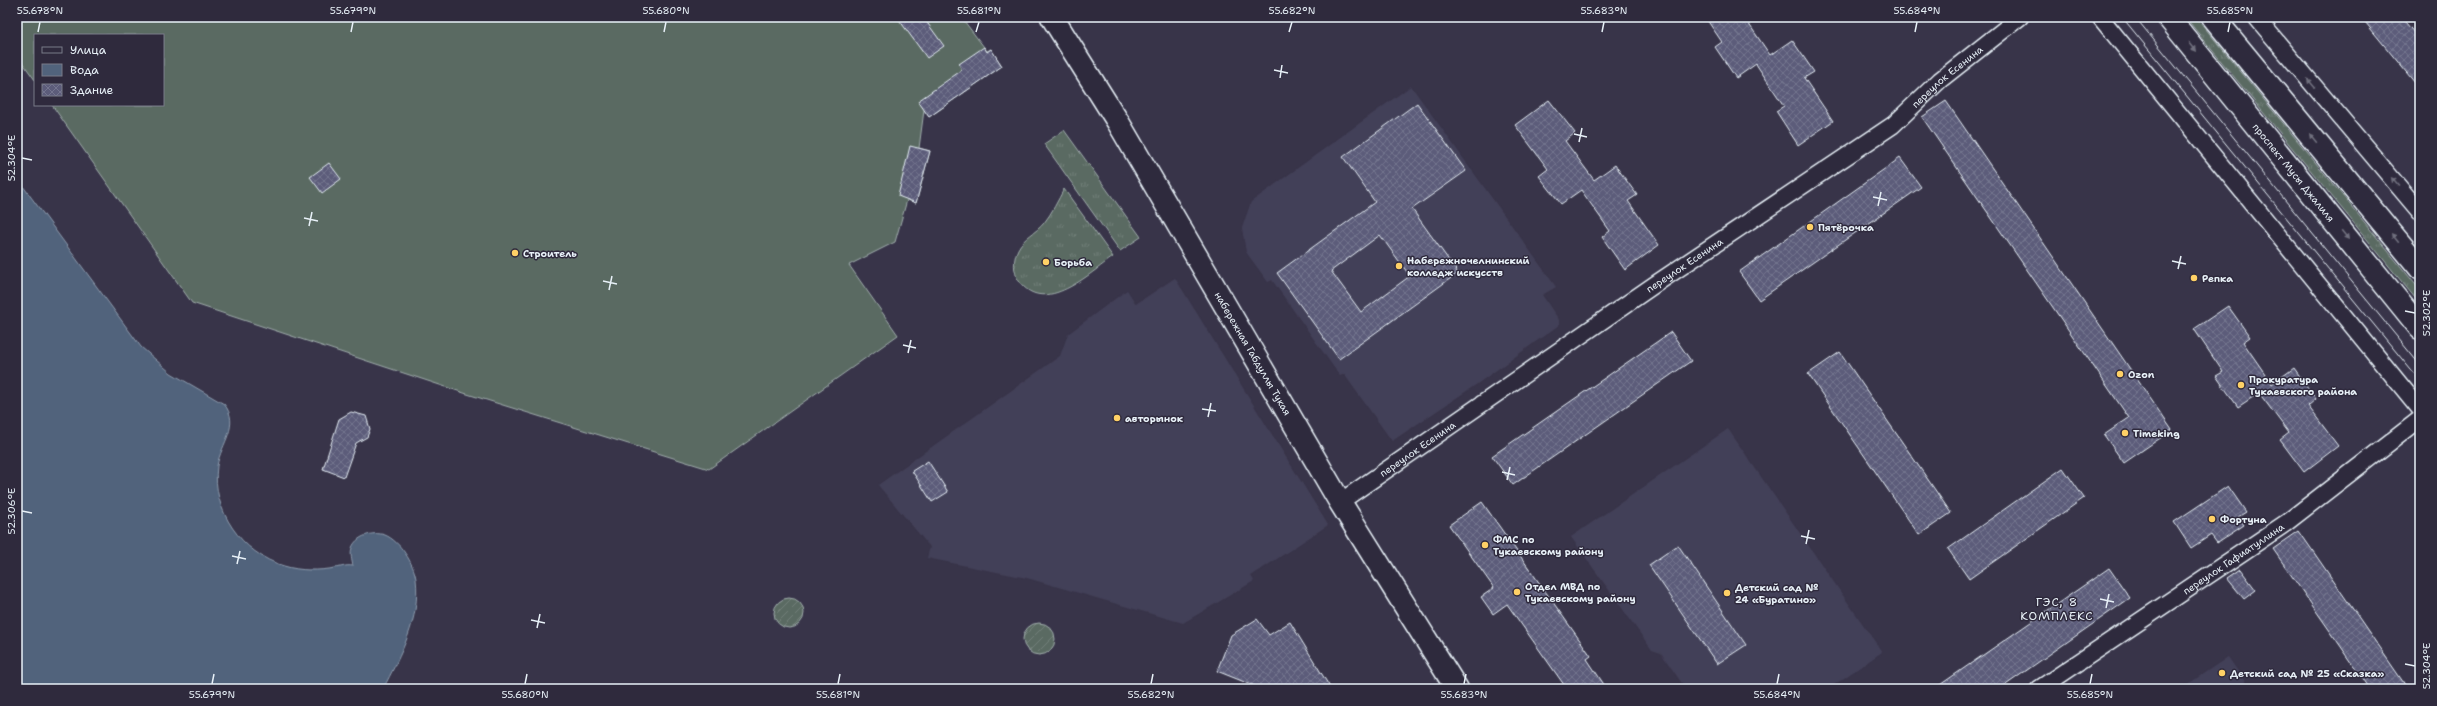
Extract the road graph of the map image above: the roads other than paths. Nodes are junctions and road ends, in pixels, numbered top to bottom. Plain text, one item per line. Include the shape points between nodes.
1 (1052, 17) edge
2 (2020, 17) edge
3 (2100, 17) edge
4 (2168, 17) edge
5 (2213, 17) edge
6 (2256, 17) edge
7 (2420, 212) edge
8 (2420, 268) edge
9 (2420, 328) edge
10 (2420, 409) edge
11 (2420, 419) edge
12 (1340, 502) junction
13 (1457, 689) edge
14 (2039, 689) edge

1 - 12 main road, набережная Габдуллы Тукая via 1118,122
2 - 12 street, переулок Есенина via 1940,80 1893,125 1612,314
3 - 10 street
4 -> 9 main road, проспект Мусы Джалиля
8 -> 5 main road
7 -> 6 street
11 - 14 street, переулок Гафиатуллина via 2286,523
12 - 13 main road, набережная Габдуллы Тукая

